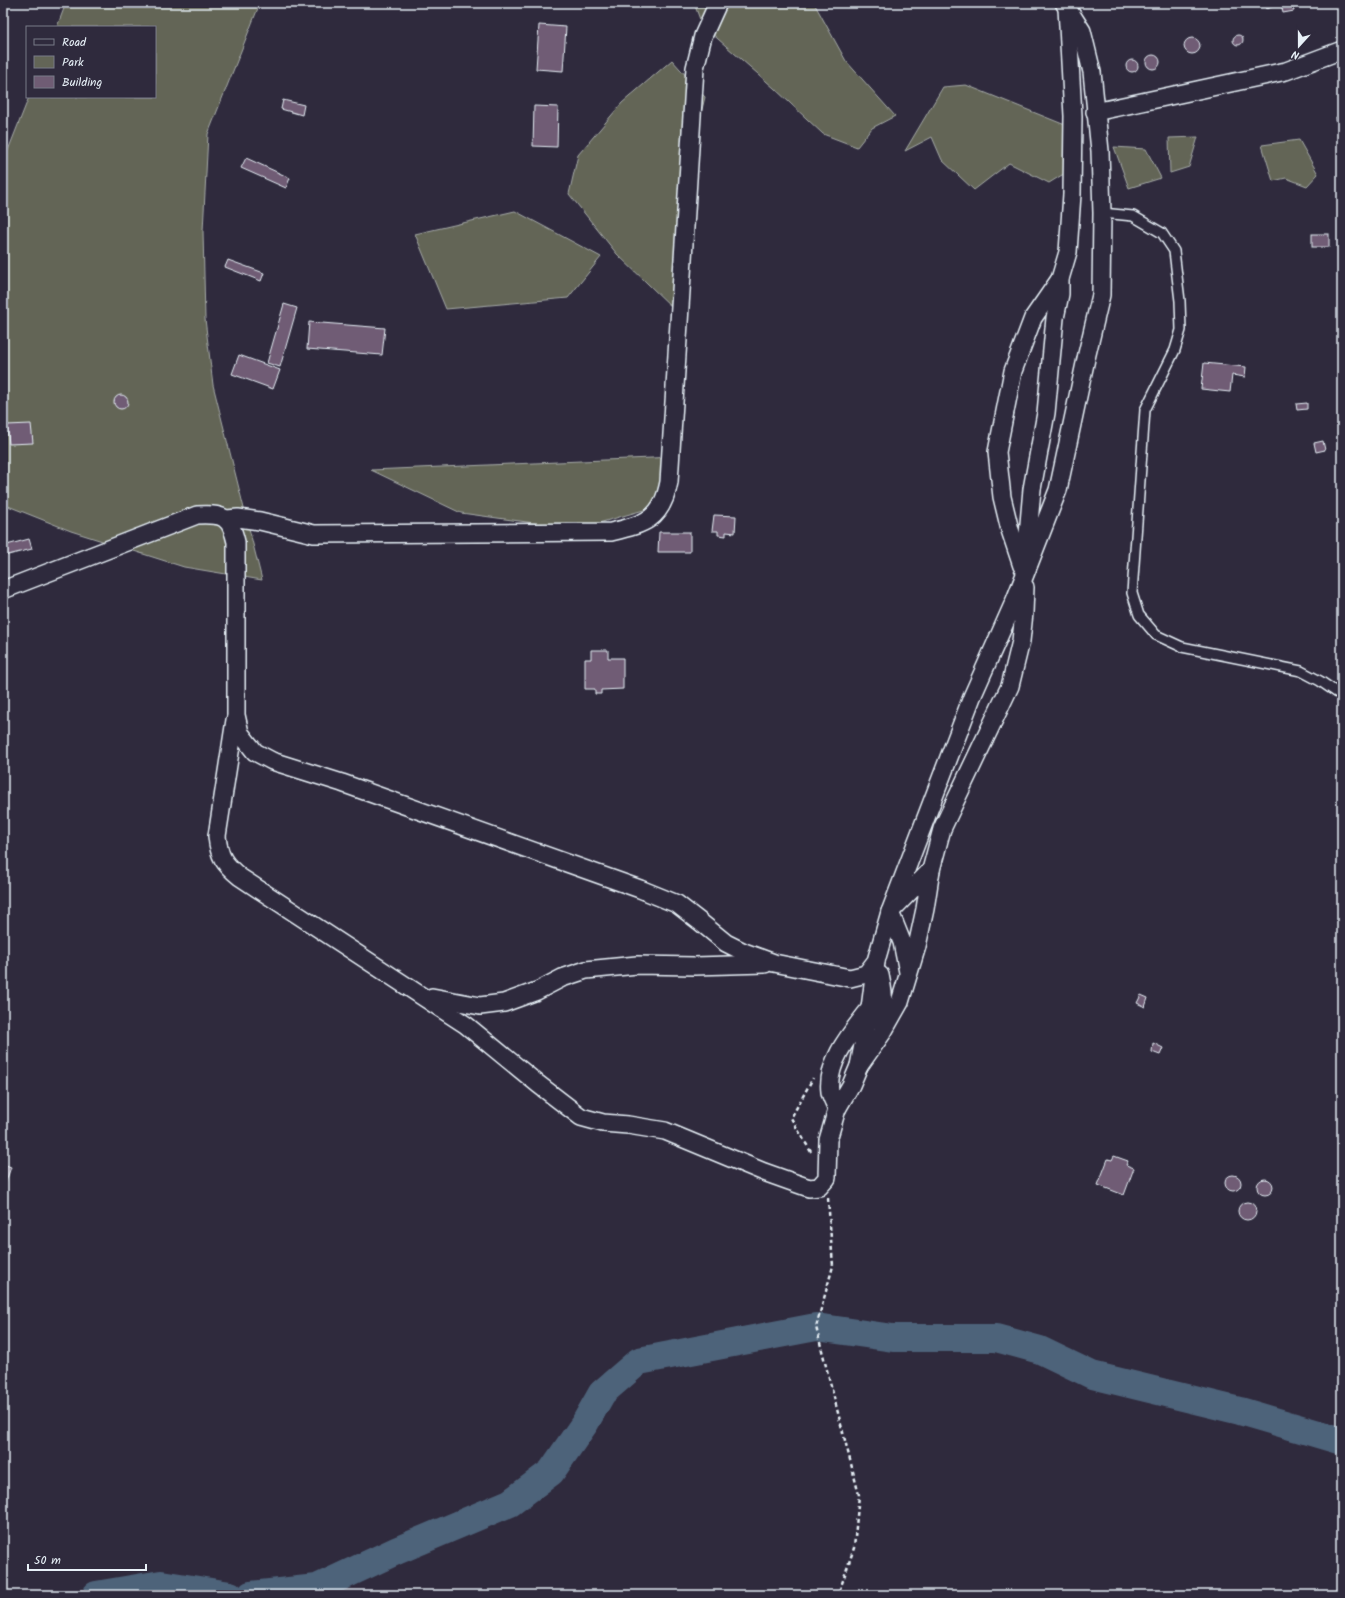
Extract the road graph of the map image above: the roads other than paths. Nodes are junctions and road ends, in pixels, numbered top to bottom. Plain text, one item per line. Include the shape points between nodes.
1 (718, 3) edge
2 (1065, 5) edge
3 (1342, 50) edge
4 (1095, 112) junction
5 (1102, 213) junction
6 (1060, 279) junction
7 (226, 519) junction
8 (1025, 574) junction
9 (3, 590) edge
10 (1342, 696) edge
11 (236, 715) junction
12 (930, 870) junction
13 (890, 912) junction
14 (876, 961) junction
15 (774, 963) junction
16 (909, 974) junction
17 (423, 996) junction
18 (870, 1008) junction
19 (883, 1032) junction
20 (859, 1066) junction
21 (837, 1109) junction

1 - 7 street via 703,36 695,68 669,482 667,495 658,511 648,521 610,532 314,534 260,521
2 - 4 street via 1082,32 1092,72
2 - 6 street via 1073,116 1072,194 1068,252
3 - 4 street via 1286,71
4 - 5 street via 1100,151
5 - 8 street via 1101,295 1058,490
5 - 10 lane via 1133,216 1162,233 1174,250 1180,300 1181,330 1175,350 1145,410 1132,593 1138,615 1156,635 1182,647 1301,671
6 - 8 street via 1046,412 1032,489
6 - 8 street via 1033,318 1013,371 997,452 1002,497
7 - 9 street via 215,514 197,515
7 - 11 street via 233,528 236,542
8 - 12 street via 1021,641 1010,686 942,829
8 - 13 street via 972,697
11 - 15 street via 240,733 255,752 272,761 342,783 640,889 677,904 726,943
11 - 17 street via 217,836 221,859 240,877
12 - 13 street
12 - 16 street via 925,908
13 - 14 street
13 - 16 street via 902,942
14 - 15 street via 866,974 850,978
14 - 18 street
14 - 19 street via 883,986
15 - 17 street via 638,965 586,970 504,1003 480,1006
16 - 19 street via 900,1002
17 - 21 street via 466,1025 581,1117 603,1123 665,1131 809,1188 820,1187 827,1178 828,1140
18 - 20 street
18 - 21 street via 841,1049 832,1070 830,1092
19 - 20 street
20 - 21 street

